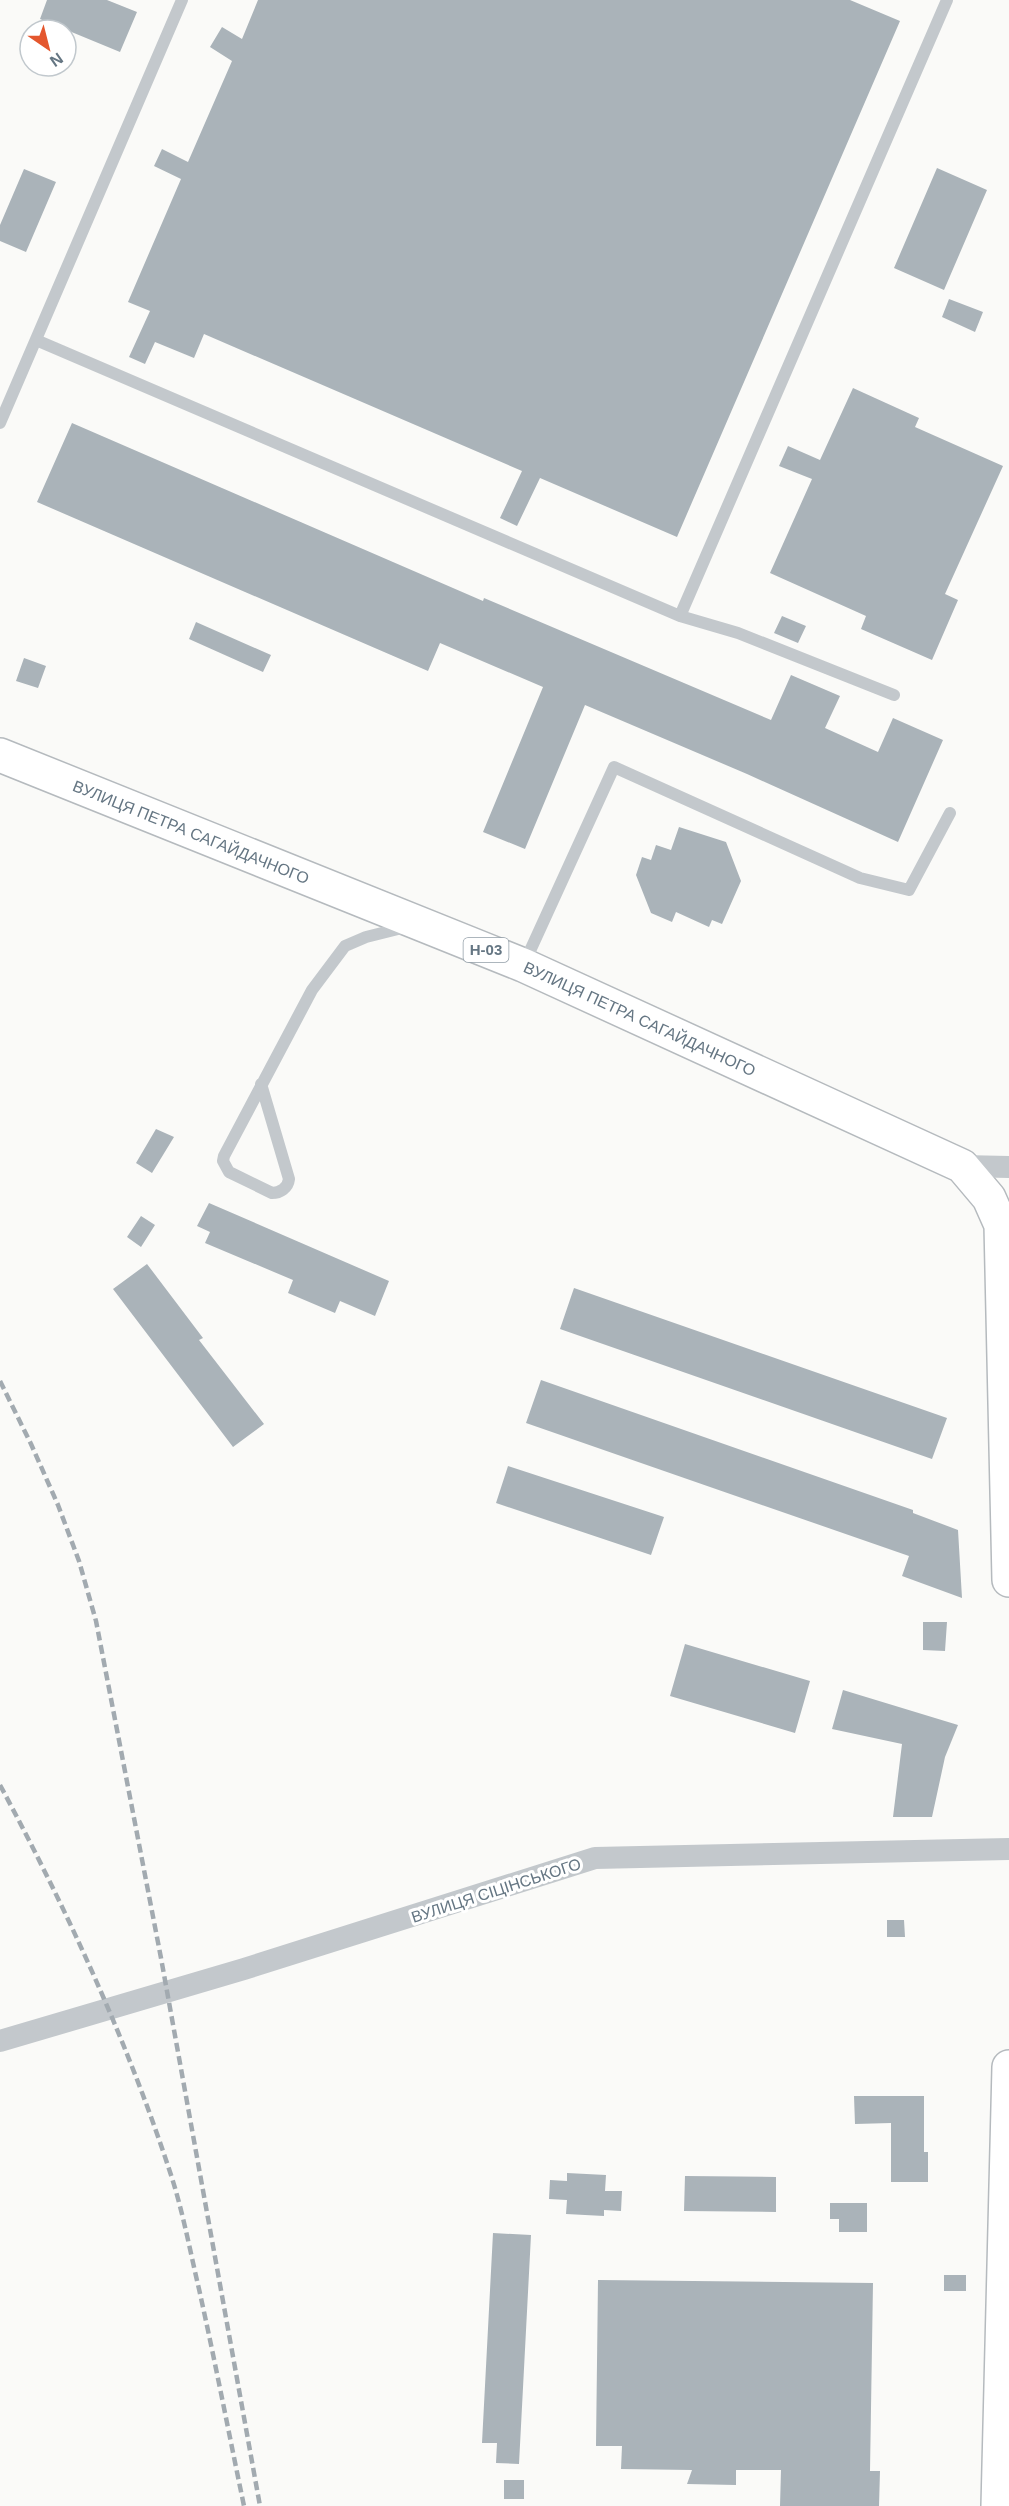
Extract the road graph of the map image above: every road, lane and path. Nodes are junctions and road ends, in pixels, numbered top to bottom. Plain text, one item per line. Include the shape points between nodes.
1 (182, 0) edge
2 (947, 0) edge
3 (36, 340) junction
4 (0, 423) edge
5 (680, 616) junction
6 (894, 695) dead end
7 (0, 755) edge
8 (950, 813) dead end
9 (419, 923) junction
10 (524, 965) junction
11 (261, 1084) junction
12 (962, 1166) junction
13 (1009, 1167) edge
14 (1009, 1580) edge
15 (1009, 1849) edge
16 (0, 2041) edge
17 (1009, 2067) edge
18 (998, 2506) edge

1 - 3 lane
2 - 5 lane
3 - 4 lane
3 - 5 lane
5 - 6 lane via 738,633
7 - 9 main road, ВУЛИЦЯ ПЕТРА САГАЙДАЧНОГО / Н-03
8 - 10 lane via 909,890 861,878 614,767
9 - 10 main road, ВУЛИЦЯ ПЕТРА САГАЙДАЧНОГО / Н-03
9 - 11 lane via 345,946 312,990
10 - 12 main road, ВУЛИЦЯ ПЕТРА САГАЙДАЧНОГО / Н-03
11 - 11 lane via 222,1161 230,1172 278,1193 289,1179
12 - 13 street, ВУЛИЦЯ ПЕТРА САГАЙДАЧНОГО
12 - 14 main road, Н-03 via 989,1198 1001,1225
15 - 16 street, ВУЛИЦЯ СІЦІНСЬКОГО via 595,1858
17 - 18 main road

